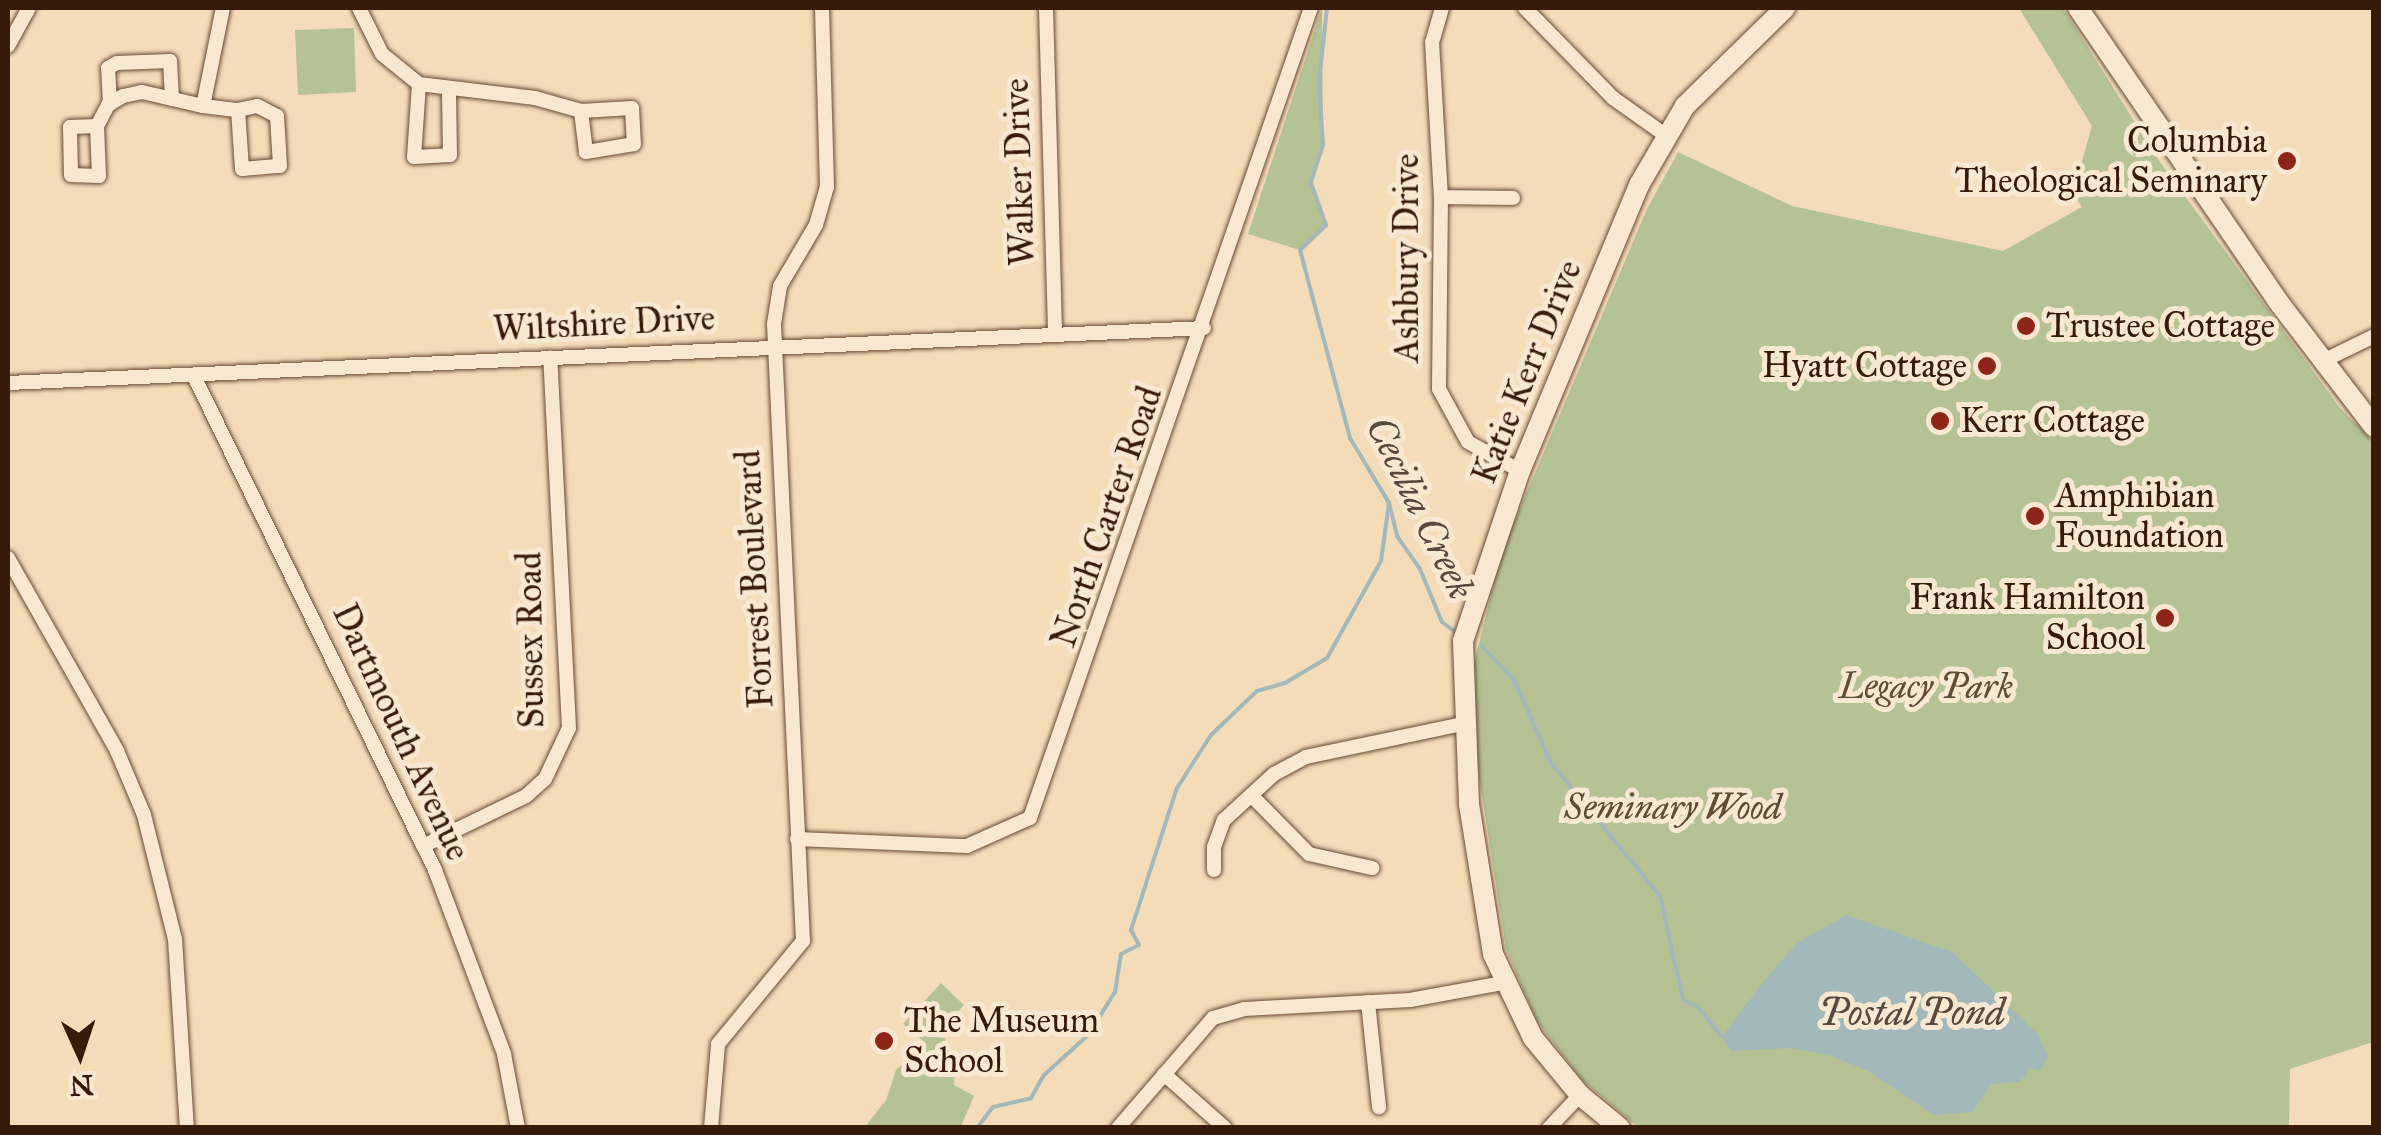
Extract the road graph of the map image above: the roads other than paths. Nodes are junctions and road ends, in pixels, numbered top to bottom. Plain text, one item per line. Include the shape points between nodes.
1 (29, 8) edge
2 (223, 8) edge
3 (360, 8) edge
4 (822, 8) edge
5 (1046, 8) edge
6 (1311, 8) edge
7 (1442, 8) edge
8 (1526, 8) edge
9 (1785, 8) edge
10 (2078, 8) edge
11 (8, 46) edge
12 (419, 84) junction
13 (449, 88) junction
14 (172, 99) junction
15 (110, 104) junction
16 (203, 106) junction
17 (238, 110) junction
18 (581, 111) junction
19 (97, 126) dead end
20 (1665, 134) junction
21 (1441, 197) junction
22 (1514, 198) dead end
23 (1204, 328) junction
24 (1055, 334) junction
25 (2374, 336) edge
26 (774, 345) junction
27 (550, 357) junction
28 (2321, 362) junction
29 (194, 376) junction
30 (8, 383) edge
31 (2374, 426) edge
32 (1520, 471) junction
33 (8, 558) edge
34 (1462, 724) junction
35 (1250, 794) junction
36 (797, 839) junction
37 (424, 846) junction
38 (1372, 868) dead end
39 (1214, 870) dead end
40 (1503, 982) junction
41 (1368, 1002) junction
42 (1164, 1074) junction
43 (1580, 1096) junction
44 (1379, 1108) dead end
45 (187, 1128) edge
46 (518, 1128) edge
47 (711, 1128) edge
48 (1118, 1128) edge
49 (1225, 1128) edge
50 (1548, 1128) edge
51 (1620, 1128) edge

1 - 11 street
2 - 16 street
3 - 12 street via 382,54
4 - 26 street, Forrest Boulevard via 827,187 816,225 780,286
5 - 24 street, Walker Drive
6 - 23 street, North Carter Road
7 - 21 street, Ashbury Drive via 1432,42
8 - 20 street via 1612,98
9 - 20 street, Katie Kerr Drive via 1716,69
10 - 28 street
12 - 13 street
12 - 13 street via 414,157 450,156
13 - 18 street
14 - 15 street via 142,92
14 - 15 street via 170,61 116,64 108,68
14 - 16 street
15 - 19 street
16 - 17 street
17 - 17 street via 242,168 280,166 276,116 257,106
18 - 18 street via 632,108 634,144 586,152
20 - 32 street, Katie Kerr Drive
21 - 22 street
21 - 32 street, Ashbury Drive via 1439,389 1468,442
23 - 24 street, Wiltshire Drive
23 - 36 street, North Carter Road via 1030,818 967,846
24 - 26 street, Wiltshire Drive
25 - 28 street
26 - 27 street, Wiltshire Drive
26 - 36 street, Forrest Boulevard
27 - 29 street, Wiltshire Drive
27 - 37 street, Sussex Road via 569,728 544,779 526,796
28 - 31 street
29 - 30 street, Wiltshire Drive
29 - 37 street, Dartmouth Avenue
32 - 34 street, Katie Kerr Drive via 1463,641
33 - 45 street via 117,751 144,816 175,938
34 - 35 street via 1306,757
34 - 40 street, Katie Kerr Drive via 1469,804
35 - 38 street via 1309,854
35 - 39 street via 1224,820
36 - 47 street, Forrest Boulevard via 803,941 718,1044
37 - 46 street, Dartmouth Avenue via 504,1054
40 - 41 street
40 - 43 street, Katie Kerr Drive via 1534,1038
41 - 42 street via 1244,1009 1213,1018
41 - 44 street
42 - 48 street
42 - 49 street
43 - 50 street
43 - 51 street, Katie Kerr Drive

